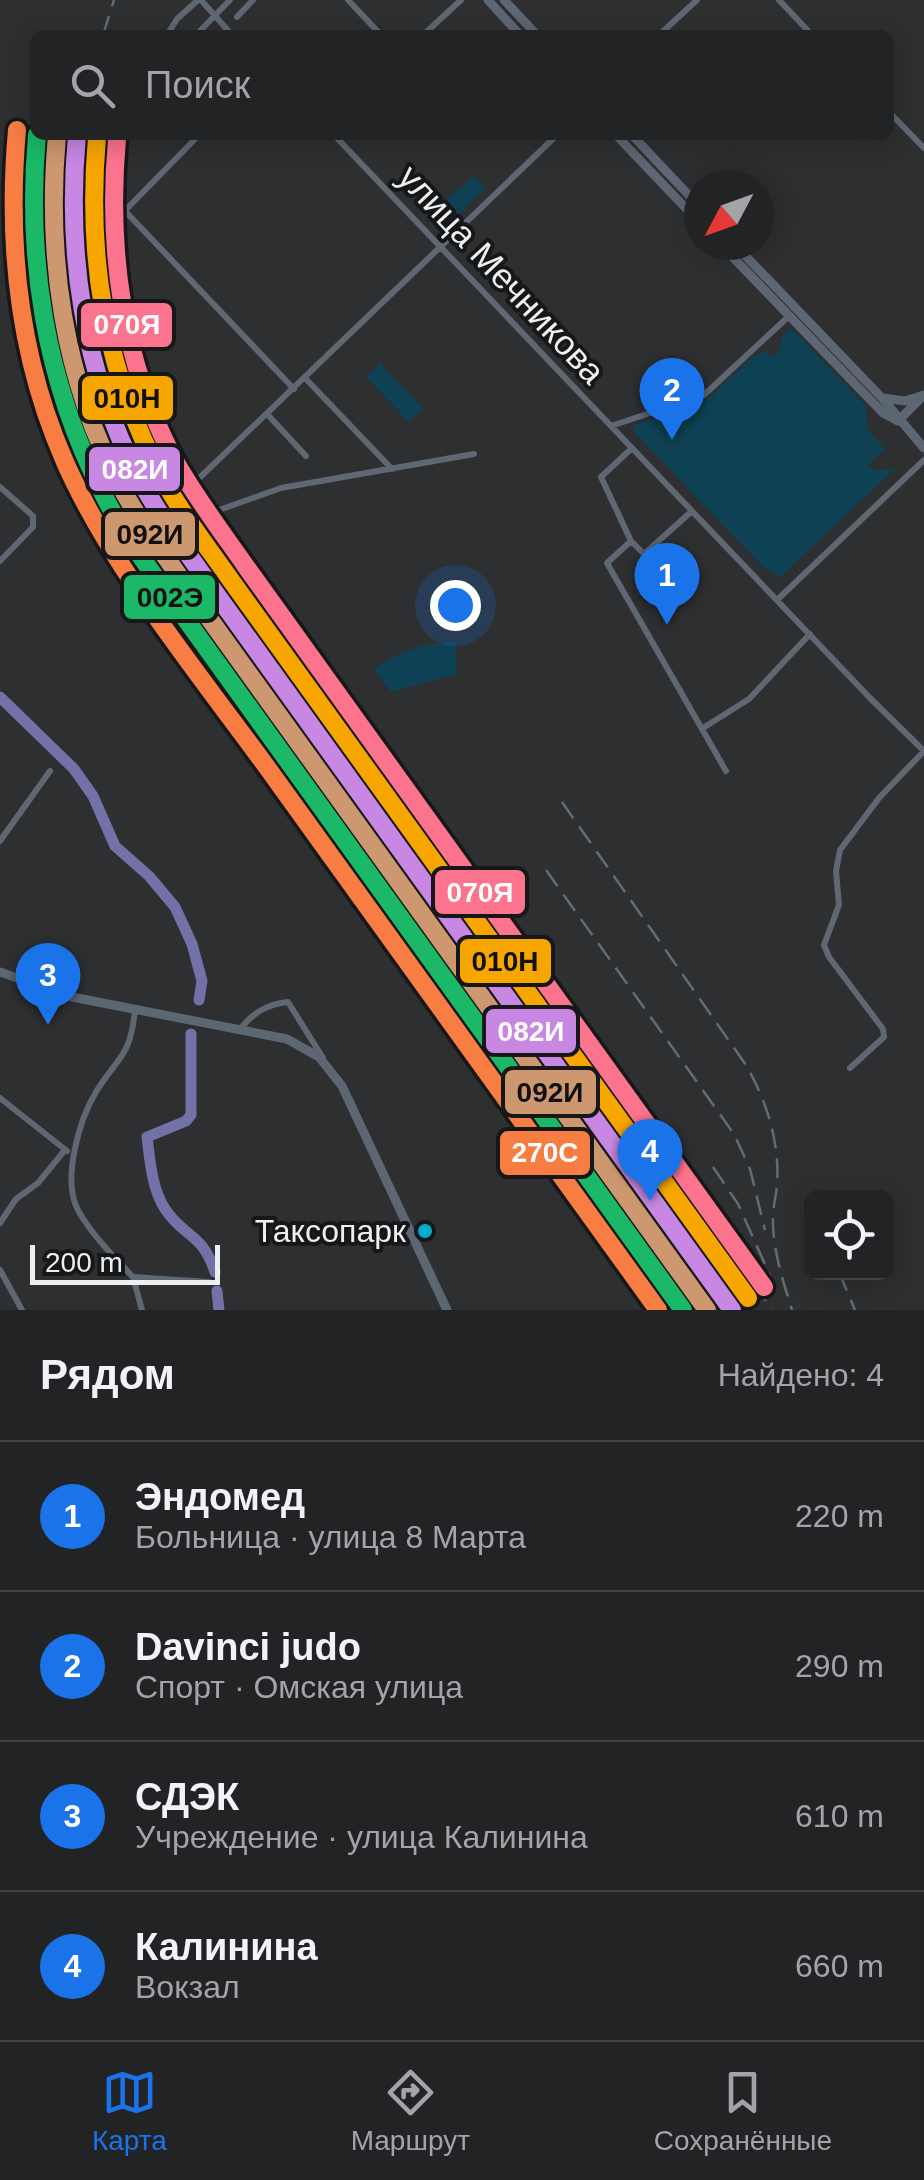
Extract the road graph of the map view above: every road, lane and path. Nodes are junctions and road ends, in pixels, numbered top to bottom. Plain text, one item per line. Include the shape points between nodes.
1 (199, 0) edge
2 (230, 0) edge
3 (253, 0) edge
4 (348, 0) edge
5 (461, 0) edge
6 (488, 0) edge
7 (504, 0) edge
8 (697, 0) edge
9 (778, 0) edge
10 (214, 16) junction
11 (237, 17) dead end
12 (170, 30) edge
13 (201, 30) edge
14 (227, 30) edge
15 (377, 30) edge
16 (428, 30) edge
17 (515, 30) edge
18 (532, 30) edge
19 (664, 30) edge
20 (807, 30) edge
21 (894, 117) edge
22 (194, 140) edge
23 (339, 140) edge
24 (552, 140) edge
25 (621, 140) edge
26 (637, 140) edge
27 (924, 148) edge
28 (684, 190) edge
29 (684, 206) edge
30 (126, 212) junction
31 (442, 246) junction
32 (737, 260) edge
33 (748, 260) edge
34 (792, 313) junction
35 (305, 378) junction
36 (294, 389) junction
37 (924, 395) edge
38 (882, 398) junction
39 (267, 414) junction
40 (898, 421) junction
41 (611, 426) junction
42 (632, 448) junction
43 (924, 448) edge
44 (474, 454) dead end
45 (306, 456) dead end
46 (924, 460) edge
47 (392, 470) junction
48 (192, 485) junction
49 (0, 487) edge
50 (692, 510) junction
51 (631, 541) junction
52 (0, 561) edge
53 (777, 600) junction
54 (810, 634) junction
55 (702, 728) junction
56 (924, 751) edge
57 (50, 771) dead end
58 (726, 771) dead end
59 (1, 835) edge
60 (0, 972) edge
61 (135, 1010) junction
62 (240, 1029) junction
63 (329, 1068) junction
64 (850, 1068) dead end
65 (0, 1098) edge
66 (68, 1152) junction
67 (0, 1223) edge
68 (0, 1270) edge
69 (133, 1277) junction
70 (209, 1282) dead end
71 (22, 1310) edge
72 (142, 1310) edge
73 (447, 1310) edge

1 - 10 street
1 - 12 street
2 - 10 street
3 - 11 street
4 - 15 street
5 - 16 street
6 - 17 main road
7 - 18 main road
8 - 19 street
9 - 20 street
10 - 13 street
10 - 14 street
21 - 27 street
22 - 30 street
23 - 31 street, улица Мечникова
24 - 31 street
25 - 29 main road
26 - 28 main road
30 - 36 street
30 - 48 street via 102,243 160,423
31 - 35 street
31 - 41 street, улица Мечникова
32 - 34 main road
33 - 34 main road
34 - 38 main road
34 - 40 main road via 883,413
34 - 41 street via 704,396
35 - 36 street
35 - 47 street
36 - 39 street
37 - 38 main road
37 - 40 main road
38 - 40 main road
39 - 45 street
39 - 48 street
40 - 43 main road
41 - 42 street, улица Мечникова
42 - 50 street, улица Мечникова
42 - 51 street via 601,477
44 - 47 street
46 - 53 street
47 - 48 street via 282,488 219,510 196,505 186,494
49 - 52 street via 34,516 34,526
50 - 51 street via 644,554
50 - 53 street, улица Мечникова
51 - 55 street via 607,563
53 - 54 street, улица Мечникова
54 - 55 street via 749,699
54 - 56 street, улица Мечникова
55 - 58 street
56 - 64 street via 840,850 839,904 824,945 884,1028 884,1037
57 - 59 street
60 - 61 main road via 50,992
61 - 62 main road
61 - 66 street via 128,1052 88,1106
62 - 63 main road via 287,1039
62 - 63 street via 272,1003 288,1002
63 - 73 main road
65 - 66 street
66 - 67 street via 16,1198
66 - 69 street via 77,1208
68 - 71 street
69 - 70 street
69 - 72 street

